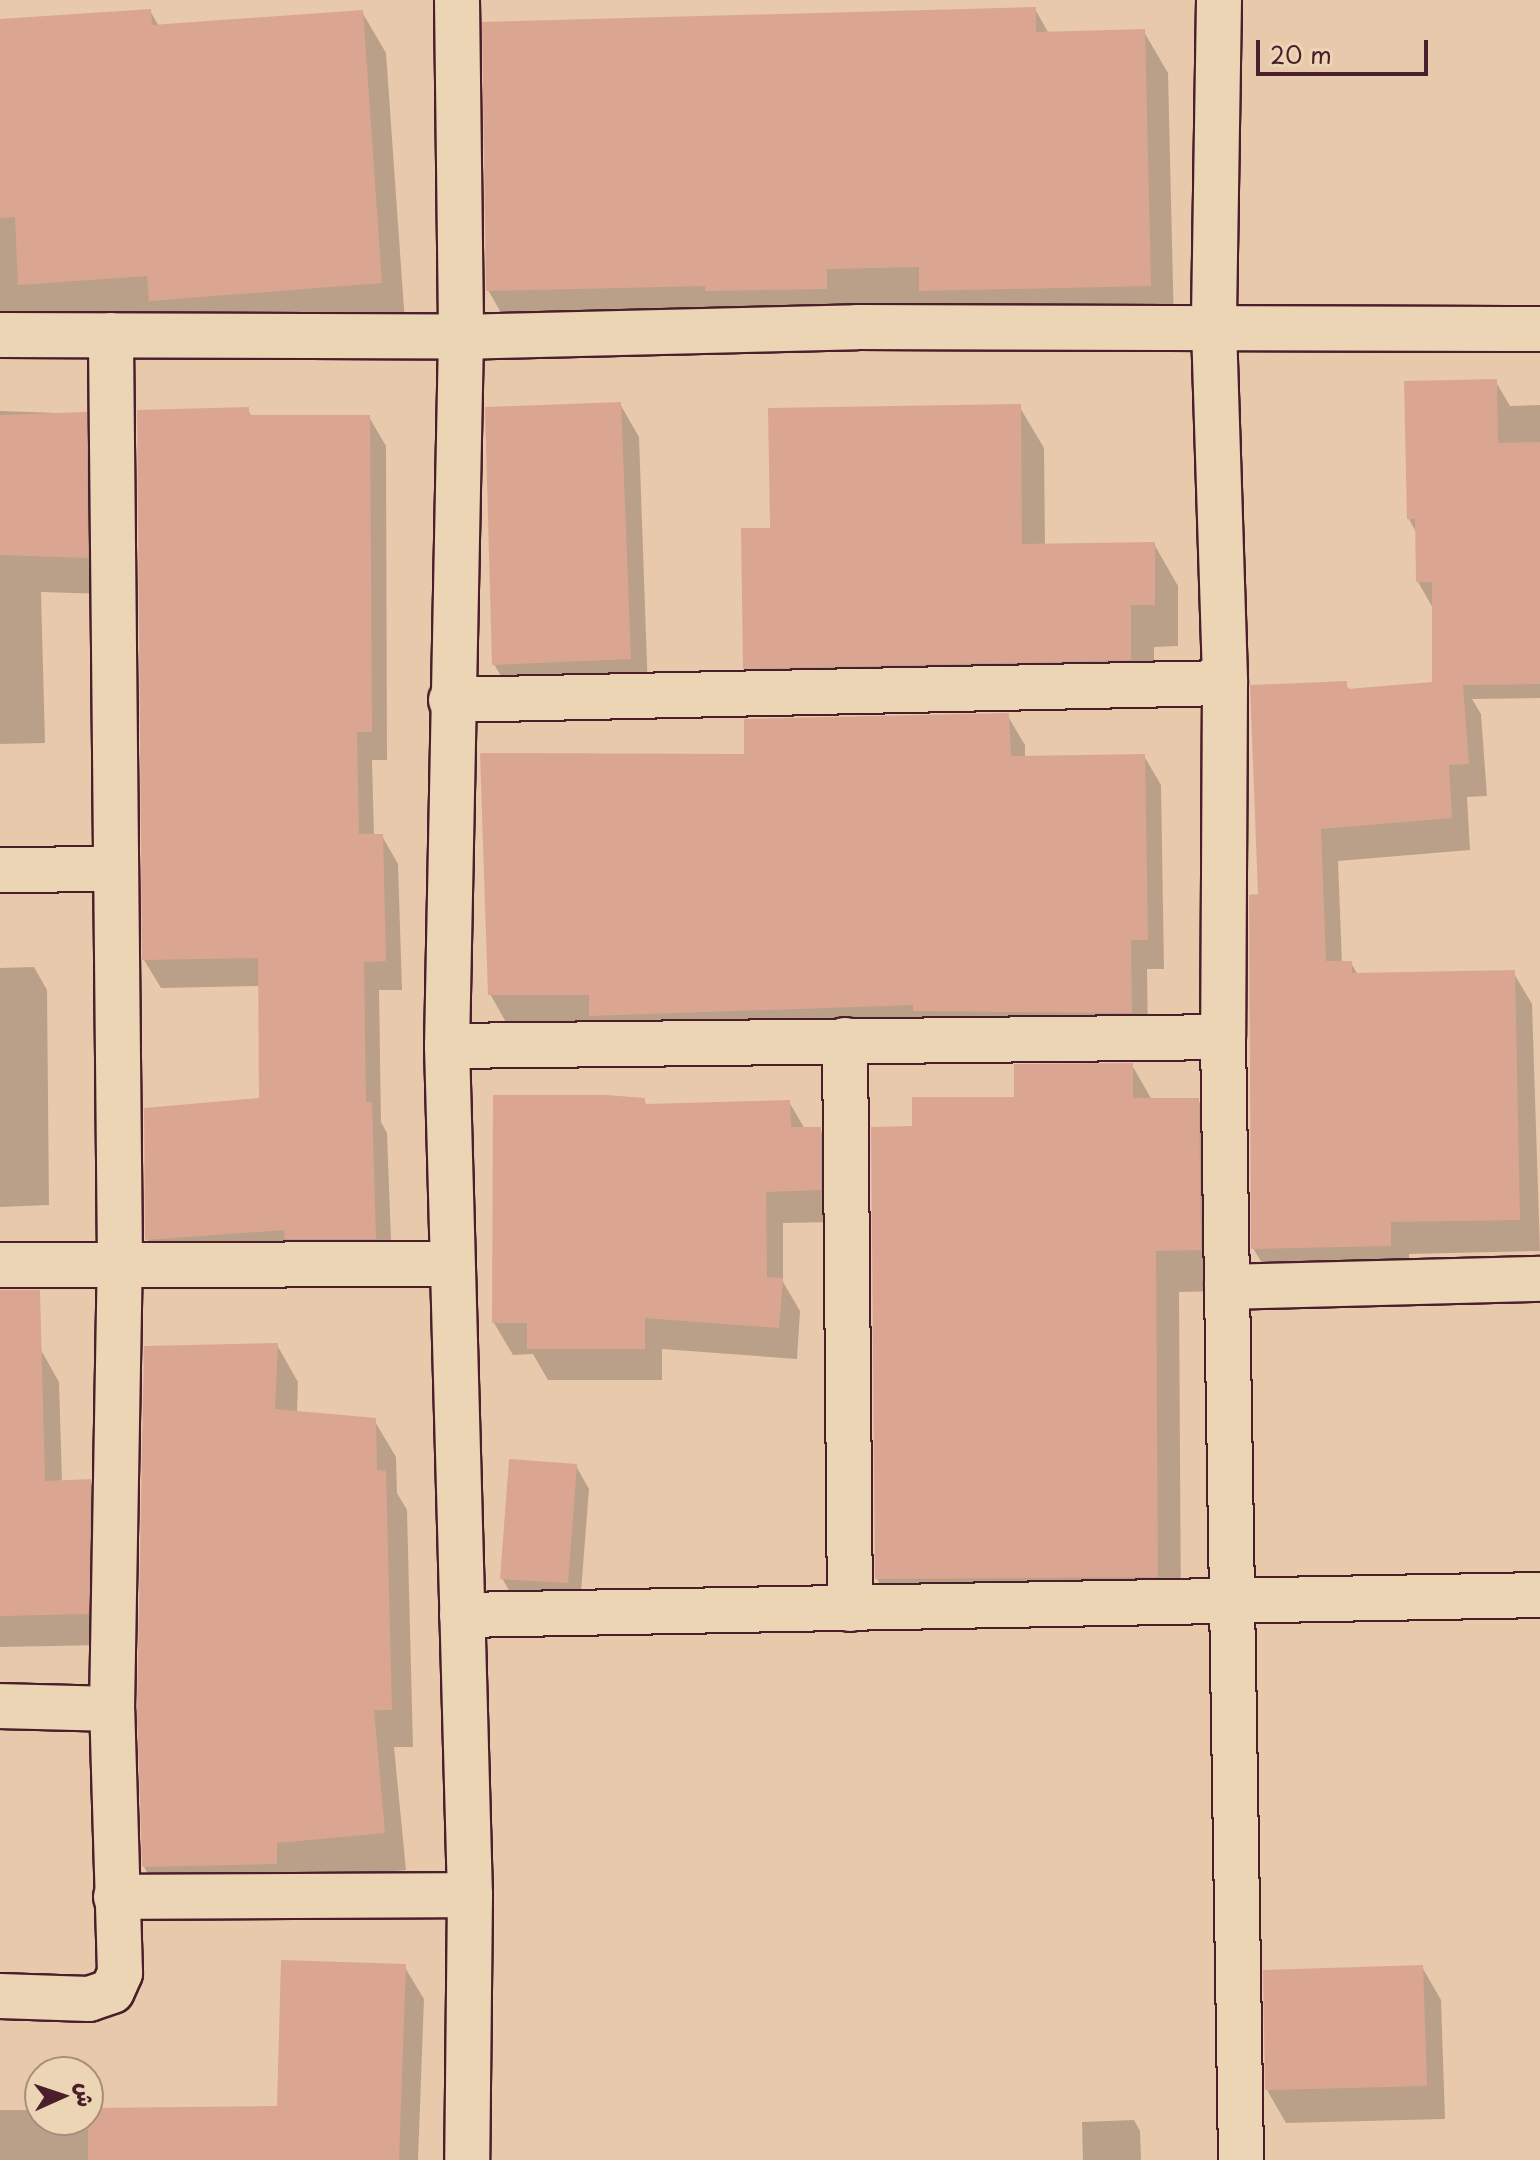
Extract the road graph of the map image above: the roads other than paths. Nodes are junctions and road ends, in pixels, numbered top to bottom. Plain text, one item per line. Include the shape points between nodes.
1 (457, 0) edge
2 (1219, 0) edge
3 (1214, 328) junction
4 (1540, 329) edge
5 (0, 335) edge
6 (111, 335) junction
7 (461, 337) junction
8 (1225, 683) junction
9 (451, 700) junction
10 (116, 869) junction
11 (0, 870) edge
12 (1223, 1037) junction
13 (845, 1040) junction
14 (447, 1046) junction
15 (120, 1262) junction
16 (451, 1264) junction
17 (0, 1265) edge
18 (1540, 1279) edge
19 (1227, 1287) junction
20 (1540, 1595) edge
21 (1232, 1598) junction
22 (850, 1609) junction
23 (462, 1615) junction
24 (0, 1706) edge
25 (112, 1709) junction
26 (470, 1895) junction
27 (116, 1897) junction
28 (0, 1996) edge
29 (467, 2160) edge
30 (1241, 2160) edge

1 - 7 street
2 - 3 street
3 - 4 street
3 - 7 street via 857,327
3 - 8 street
5 - 6 street
6 - 7 street
6 - 10 street
7 - 9 street
8 - 9 street
8 - 12 street
9 - 14 street
10 - 11 street
10 - 15 street
12 - 13 street
12 - 19 street
13 - 14 street
13 - 22 street
14 - 16 street
15 - 16 street
15 - 17 street
15 - 25 street
16 - 23 street
18 - 19 street
19 - 21 street
20 - 21 street
21 - 22 street
21 - 30 street
22 - 23 street
23 - 26 street
24 - 25 street
25 - 27 street
26 - 27 street
26 - 29 street
27 - 28 street via 120,1973 112,1991 89,1999

